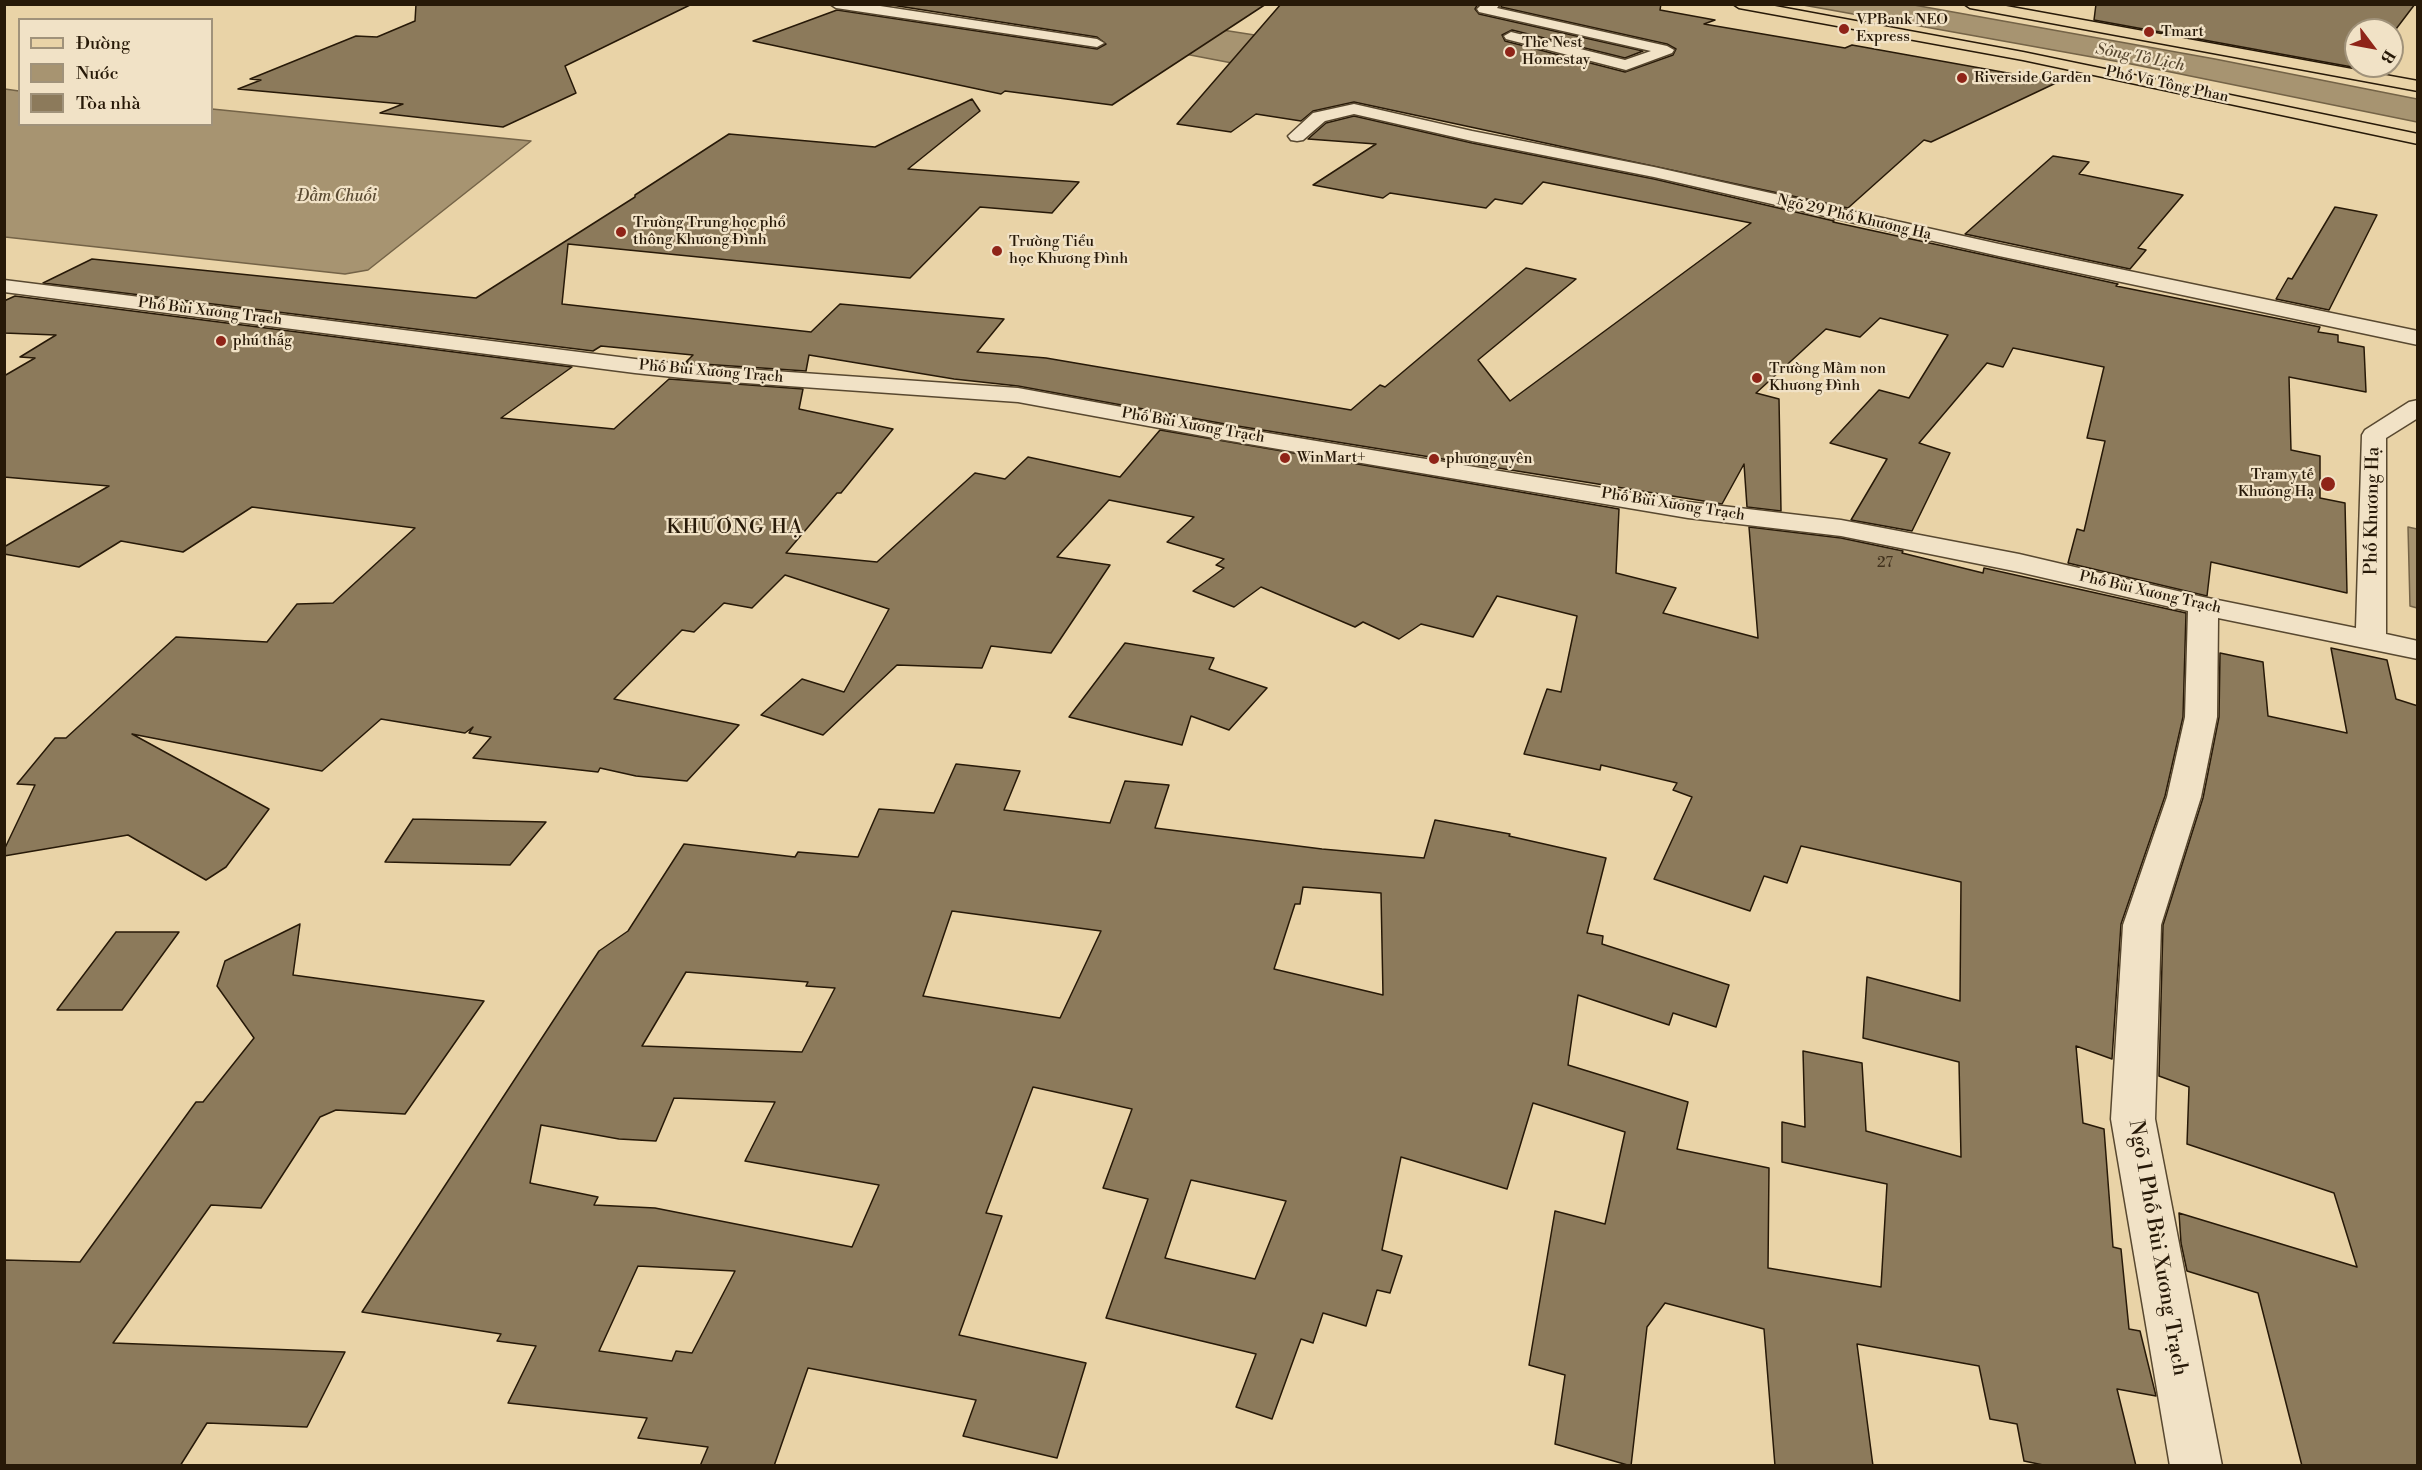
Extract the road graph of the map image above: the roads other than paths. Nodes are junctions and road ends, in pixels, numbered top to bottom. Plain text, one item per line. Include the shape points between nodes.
1 (836, 4) edge
2 (1494, 4) edge
3 (1739, 4) edge
4 (1970, 4) edge
5 (1545, 21) junction
6 (1097, 43) dead end
7 (2418, 86) edge
8 (1297, 136) dead end
9 (2418, 139) edge
10 (4, 286) edge
11 (2418, 338) edge
12 (2418, 406) edge
13 (2203, 606) junction
14 (2371, 639) junction
15 (2418, 650) edge
16 (2196, 1466) edge

1 - 6 street
2 - 5 street via 1484,9
3 - 9 main road, Phố Vũ Tông Phan via 2023,56
4 - 7 main road
5 - 5 street via 1667,50 1626,65 1511,36
8 - 11 street, Ngõ 29 Phố Khương Hạ via 1319,117 1354,109
10 - 13 street, Phố Bùi Xương Trạch via 635,366 1018,395 1688,510 1841,528 2019,563
12 - 14 street, Phố Khương Hạ via 2374,435
13 - 14 street, Phố Bùi Xương Trạch
13 - 16 street, Ngõ 1 Phố Bùi Xương Trạch via 2201,717 2184,797 2142,925 2133,1119
14 - 15 street, Phố Bùi Xương Trạch

